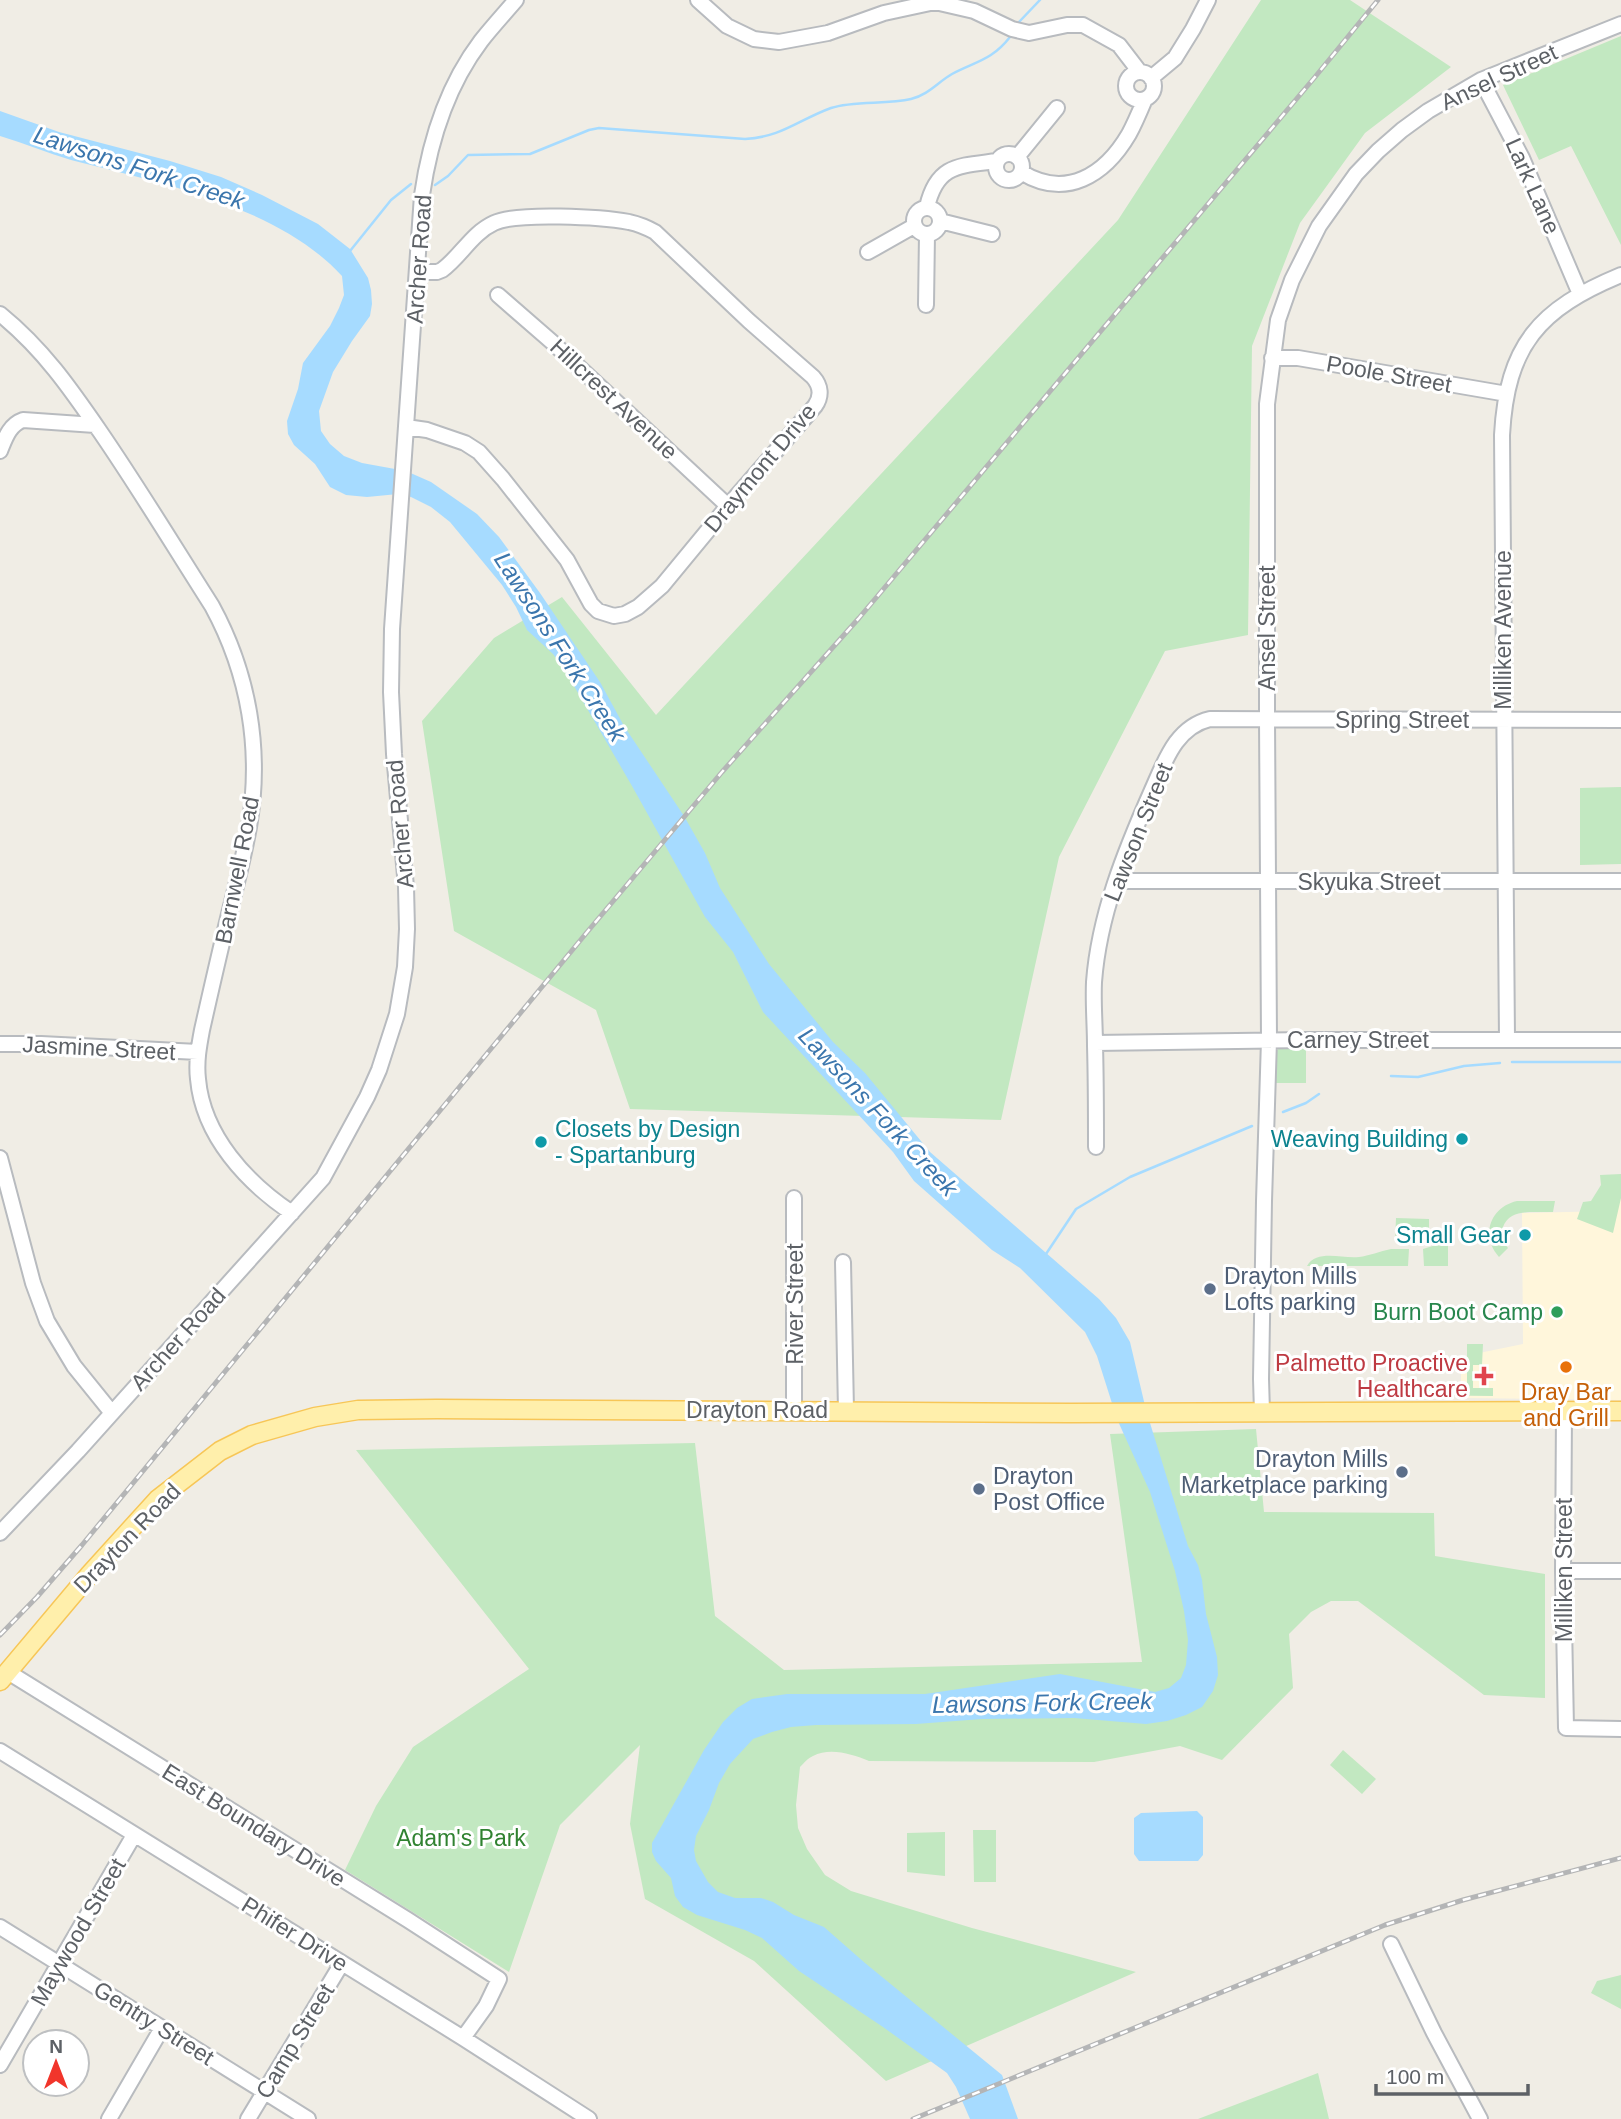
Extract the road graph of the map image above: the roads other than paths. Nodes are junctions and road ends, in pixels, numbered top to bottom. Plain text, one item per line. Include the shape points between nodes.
1 (516, 0) edge
2 (698, 0) edge
3 (1208, 0) edge
4 (1621, 24) edge
5 (1145, 75) junction
6 (1481, 80) junction
7 (1145, 100) junction
8 (1057, 108) dead end
9 (1017, 157) junction
10 (997, 161) junction
11 (1021, 172) junction
12 (927, 208) junction
13 (940, 221) junction
14 (914, 226) junction
15 (927, 234) junction
16 (992, 234) dead end
17 (868, 252) dead end
18 (417, 272) junction
19 (1621, 275) edge
20 (1580, 294) junction
21 (498, 295) dead end
22 (926, 305) dead end
23 (0, 314) edge
24 (1272, 358) junction
25 (1507, 394) junction
26 (95, 425) junction
27 (406, 427) junction
28 (0, 451) edge
29 (727, 506) junction
30 (1267, 719) junction
31 (1503, 720) junction
32 (1621, 720) edge
33 (1116, 881) junction
34 (1621, 881) edge
35 (1268, 882) junction
36 (1506, 882) junction
37 (1269, 1040) junction
38 (1507, 1040) junction
39 (1621, 1040) edge
40 (1095, 1042) junction
41 (0, 1044) edge
42 (198, 1052) junction
43 (1096, 1147) dead end
44 (0, 1158) edge
45 (794, 1198) dead end
46 (292, 1213) junction
47 (843, 1262) dead end
48 (794, 1410) junction
49 (845, 1410) junction
50 (1621, 1411) edge
51 (1262, 1412) junction
52 (1564, 1412) junction
53 (112, 1413) junction
54 (0, 1533) edge
55 (1563, 1571) junction
56 (1621, 1572) edge
57 (4, 1676) edge
58 (1621, 1729) edge
59 (0, 1751) edge
60 (134, 1835) junction
61 (0, 1927) edge
62 (1391, 1944) dead end
63 (342, 1963) junction
64 (60, 1964) junction
65 (162, 2028) junction
66 (463, 2038) junction
67 (0, 2065) edge
68 (264, 2092) junction
69 (109, 2119) edge
70 (248, 2119) edge
71 (307, 2119) edge
72 (589, 2119) edge
73 (1480, 2119) edge

1 - 18 street, Archer Road via 481,41 446,102 424,183
2 - 5 street via 727,26 754,39 779,42 935,2 974,11 1029,33 1083,25 1119,45
3 - 5 street via 1175,58
4 - 6 street, Ansel Street
5 - 7 street via 1154,87
5 - 7 street via 1129,75 1125,86 1129,96
6 - 20 street, Lark Lane via 1522,158
6 - 24 street, Ansel Street via 1402,130 1337,199 1292,280 1278,320
7 - 11 street via 1108,163 1085,178 1069,185 1037,182
8 - 9 street
9 - 10 street via 1009,154
9 - 11 street
10 - 11 street via 999,177 1009,181
10 - 12 street via 961,166 941,176
12 - 13 street via 936,211
12 - 14 street via 917,211
13 - 15 street via 936,230
13 - 16 street
14 - 15 street
14 - 17 street
15 - 22 street
18 - 27 street, Archer Road
18 - 29 street, Draymont Drive via 442,270 485,227 514,217 622,221 654,232 819,386 816,406
19 - 20 street, Milliken Avenue
20 - 25 street, Milliken Avenue via 1548,316 1529,338 1518,356
21 - 29 street, Hillcrest Avenue
23 - 26 street, Barnwell Road via 52,365
24 - 25 street, Poole Street via 1298,358
24 - 30 street, Ansel Street via 1267,404
25 - 31 street, Milliken Avenue via 1502,435
26 - 28 street via 23,420 13,425
26 - 42 street, Barnwell Road via 212,606 232,645 248,699 254,776 249,827
27 - 29 street, Draymont Drive via 465,443 479,452 567,560 591,604 609,616 625,614 650,598
27 - 46 street, Archer Road via 391,692 406,887 402,985 389,1042 367,1097 328,1169
30 - 31 street, Spring Street
30 - 33 street, Lawson Street via 1210,719 1186,730 1160,773
30 - 35 street, Ansel Street
31 - 32 street, Spring Street
31 - 36 street, Milliken Avenue
33 - 35 street, Skyuka Street
33 - 40 street, Lawson Street via 1098,951
34 - 36 street, Skyuka Street
35 - 36 street, Skyuka Street
35 - 37 street, Ansel Street
36 - 38 street, Milliken Avenue
37 - 38 street, Carney Street
37 - 40 street, Carney Street
37 - 51 street, Ansel Street
38 - 39 street, Carney Street
40 - 43 street, Lawson Street
41 - 42 street, Jasmine Street
42 - 46 street, Barnwell Road via 200,1092 212,1127 238,1167
44 - 53 street via 47,1321 74,1366
45 - 48 street, River Street
46 - 53 street, Archer Road
47 - 49 street
48 - 49 main road, Drayton Road
48 - 57 main road, Drayton Road via 358,1410 316,1416 252,1435 220,1451 158,1499
49 - 51 main road, Drayton Road
50 - 52 main road, Drayton Road
51 - 52 main road, Drayton Road
52 - 55 street, Milliken Street
53 - 54 street, Archer Road
55 - 56 street
55 - 58 street, Milliken Street via 1566,1728
57 - 66 street, East Boundary Drive via 499,1979
59 - 60 street, Phifer Drive
60 - 63 street, Phifer Drive
60 - 64 street, Maywood Street
61 - 64 street, Gentry Street
62 - 73 street
63 - 66 street, Phifer Drive
63 - 68 street, Camp Street
64 - 65 street, Gentry Street
64 - 67 street, Maywood Street
65 - 68 street, Gentry Street
65 - 69 street
66 - 72 street, Phifer Drive
68 - 70 street, Camp Street
68 - 71 street, Gentry Street

